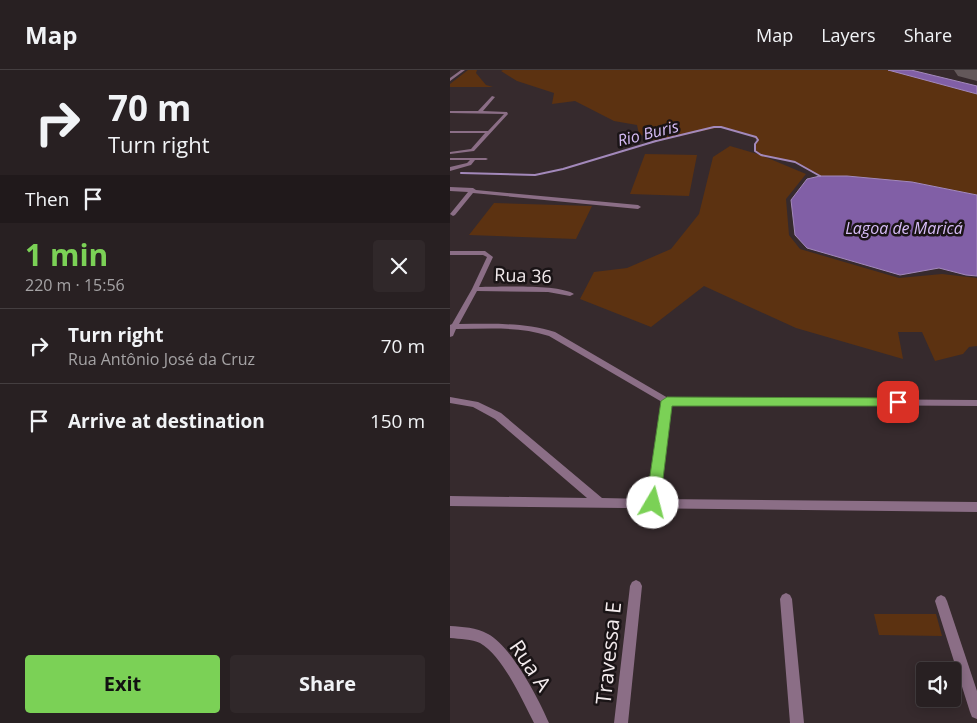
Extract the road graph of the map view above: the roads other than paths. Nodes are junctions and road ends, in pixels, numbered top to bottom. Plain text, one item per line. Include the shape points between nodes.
1 (463, 70) edge
2 (450, 80) edge
3 (493, 97) dead end
4 (450, 112) edge
5 (480, 112) junction
6 (450, 132) edge
7 (490, 132) junction
8 (450, 153) edge
9 (450, 159) edge
10 (474, 159) junction
11 (486, 159) dead end
12 (450, 169) edge
13 (450, 189) edge
14 (473, 190) junction
15 (638, 206) dead end
16 (453, 214) dead end
17 (450, 253) edge
18 (475, 289) junction
19 (570, 294) dead end
20 (451, 330) edge
21 (451, 400) edge
22 (667, 401) junction
23 (977, 403) edge
24 (450, 501) edge
25 (599, 502) junction
26 (653, 503) junction
27 (977, 507) edge
28 (636, 586) dead end
29 (786, 599) dead end
30 (942, 601) dead end
31 (450, 632) edge
32 (977, 712) edge
33 (542, 723) edge
34 (621, 723) edge
35 (797, 723) edge

1 - 2 street
3 - 5 street
4 - 5 street
5 - 7 street via 507,113
6 - 7 street
7 - 8 street via 472,150
9 - 10 street
10 - 11 street
10 - 12 street via 469,164
13 - 14 street
14 - 15 street
14 - 16 street
17 - 18 street via 489,254
18 - 19 street, Rua 36 via 548,290
18 - 20 street
20 - 22 street via 513,326 541,330
21 - 25 street via 484,406
22 - 23 street
22 - 26 street
24 - 25 street
25 - 26 street
26 - 27 street
28 - 34 street, Travessa E
29 - 35 street
30 - 32 street
31 - 33 street, Rua A via 486,639 509,665

